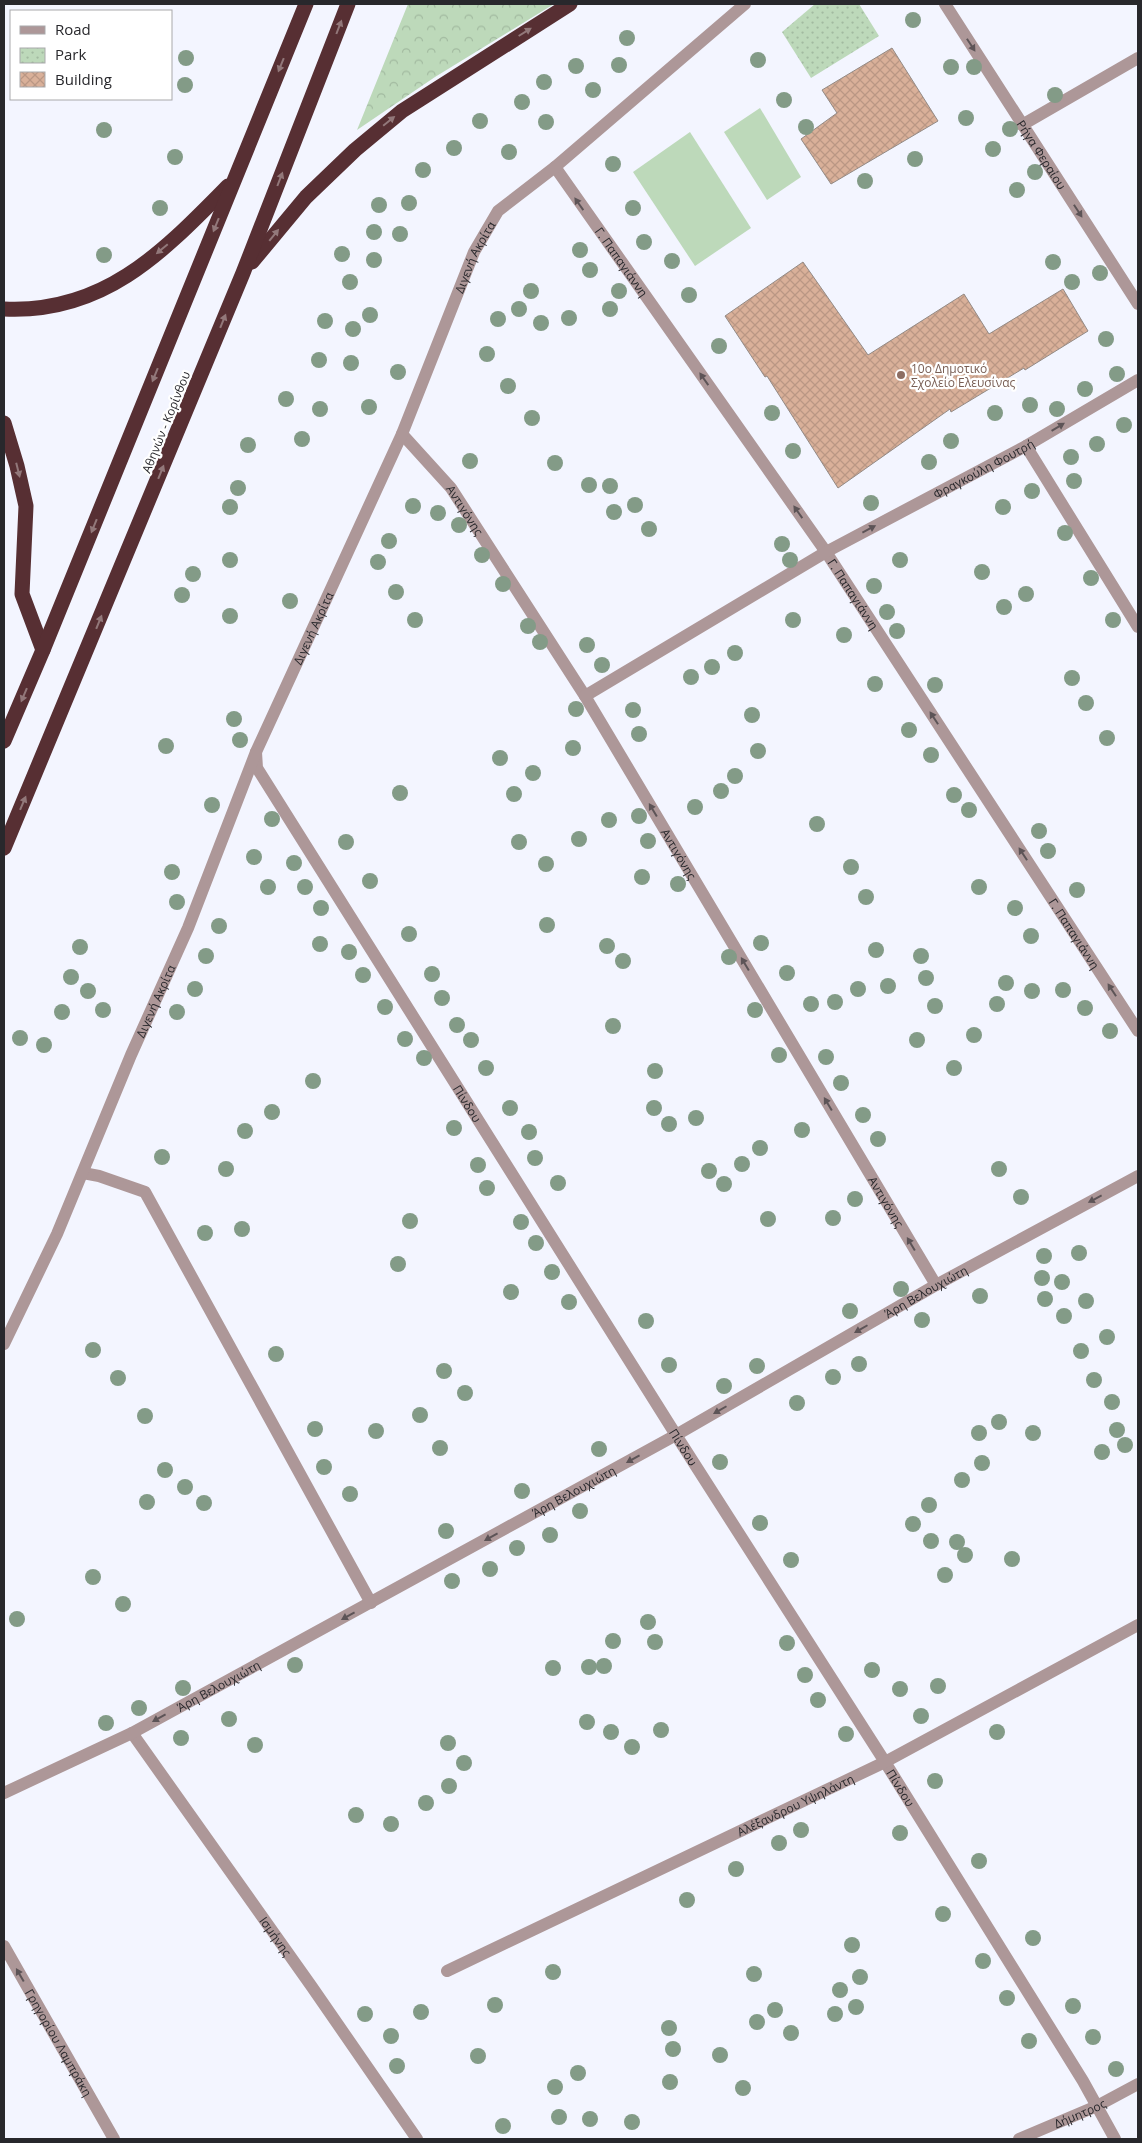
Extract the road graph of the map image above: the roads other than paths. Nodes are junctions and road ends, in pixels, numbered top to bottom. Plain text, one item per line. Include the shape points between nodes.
1 (306, 4) edge
2 (348, 4) edge
3 (570, 4) edge
4 (745, 4) edge
5 (945, 4) edge
6 (1138, 58) edge
7 (1022, 125) junction
8 (555, 168) junction
9 (235, 180) junction
10 (243, 273) junction
11 (1138, 304) edge
12 (4, 309) edge
13 (1138, 380) edge
14 (4, 423) edge
15 (402, 434) junction
16 (1026, 446) junction
17 (826, 552) junction
18 (1138, 627) edge
19 (43, 650) junction
20 (584, 696) junction
21 (4, 741) edge
22 (256, 752) junction
23 (4, 848) edge
24 (1138, 1031) edge
25 (83, 1173) junction
26 (1138, 1176) edge
27 (936, 1286) junction
28 (4, 1344) edge
29 (676, 1435) junction
30 (371, 1603) junction
31 (1138, 1625) edge
32 (132, 1733) junction
33 (885, 1762) junction
34 (4, 1793) edge
35 (4, 1946) edge
36 (447, 1971) dead end
37 (1138, 2084) edge
38 (1097, 2106) junction
39 (114, 2139) edge
40 (417, 2139) edge
41 (1019, 2139) edge
42 (1115, 2139) edge

1 -> 9 highway
10 -> 2 highway, Αθηνών - Κορίνθου
10 -> 3 highway via 306,197 402,111
4 - 8 street, Διγενή Ακρίτα
5 -> 7 street, Ρήγα Φεραίου
6 - 7 street
7 -> 11 street, Ρήγα Φεραίου
8 - 15 street, Διγενή Ακρίτα via 498,211 474,252
17 -> 8 street, Γ. Παπαγιάννη
9 -> 12 highway via 185,230 124,278 88,297 20,310
9 -> 19 highway
23 -> 10 highway, Αθηνών - Κορίνθου
16 -> 13 street, Φραγκούλη Φουτρή
14 -> 19 highway via 26,506 22,594
15 - 20 street, Αντιγόνης via 451,488
15 - 22 street, Διγενή Ακρίτα
17 -> 16 street, Φραγκούλη Φουτρή
16 - 18 street
17 - 20 street, Φραγκούλη Φουτρή
24 -> 17 street, Γ. Παπαγιάννη
19 -> 21 highway
27 -> 20 street, Αντιγόνης
22 - 25 street, Διγενή Ακρίτα via 188,928
22 - 29 street, Πίνδου via 257,768
25 - 28 street, Διγενή Ακρίτα
25 - 30 street via 145,1192
26 -> 27 street, Άρη Βελουχιώτη
27 -> 29 street, Άρη Βελουχιώτη
29 -> 30 street, Άρη Βελουχιώτη
29 - 33 street, Πίνδου
30 -> 32 street, Άρη Βελουχιώτη
31 - 33 street, Αλέξανδρου Υψηλάντη
32 - 34 street, Άρη Βελουχιώτη
32 - 40 street, Ισμήνης
33 - 36 street, Αλέξανδρου Υψηλάντη
33 - 38 street, Πίνδου
39 -> 35 street, Γρηγορίου Λαμπράκη
37 - 38 street, Δήμητρος
38 - 41 street, Δήμητρος
38 - 42 street, Πίνδου

